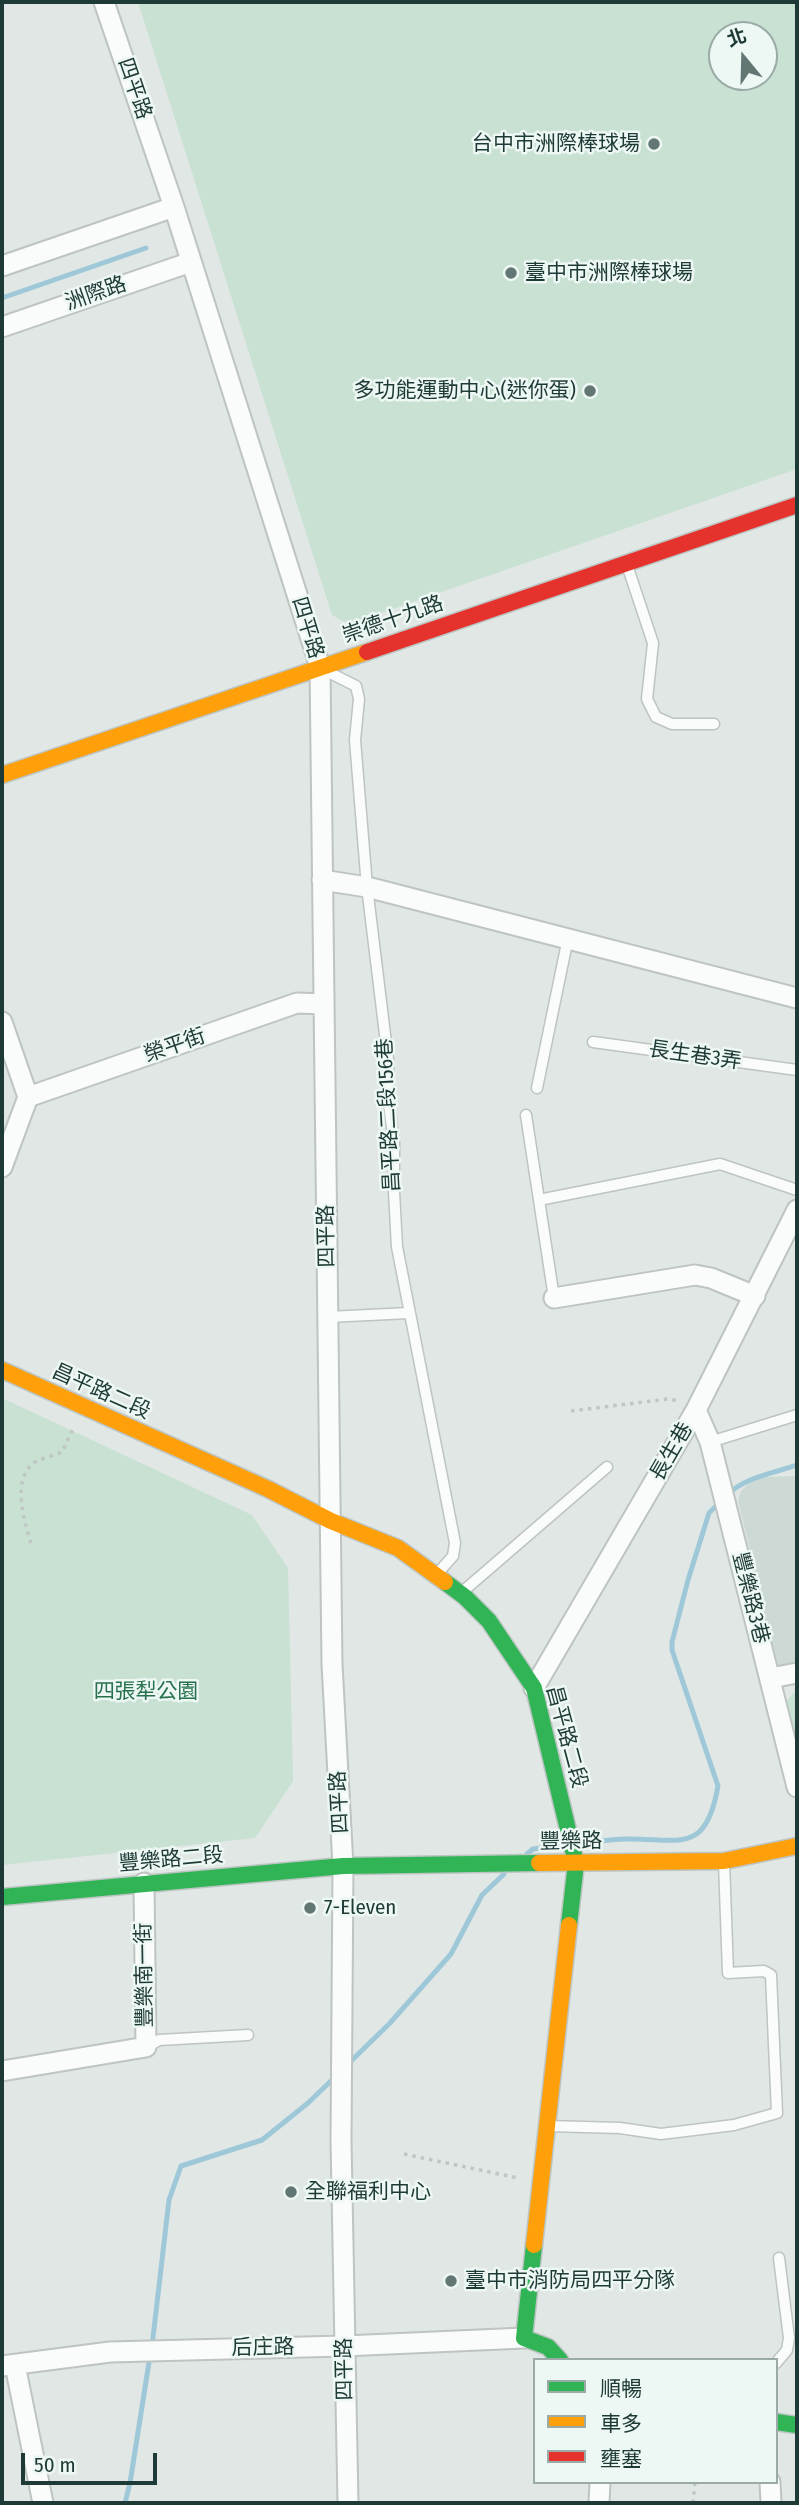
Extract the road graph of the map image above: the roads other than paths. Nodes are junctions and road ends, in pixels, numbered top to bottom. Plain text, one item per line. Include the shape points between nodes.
1 (104, 2) edge
2 (174, 207) junction
3 (191, 262) junction
4 (2, 266) edge
5 (2, 327) edge
6 (797, 505) edge
7 (627, 565) junction
8 (320, 667) junction
9 (714, 724) dead end
10 (2, 775) edge
11 (322, 880) junction
12 (367, 887) junction
13 (568, 938) junction
14 (797, 998) edge
15 (324, 1004) junction
16 (2, 1022) edge
17 (593, 1042) dead end
18 (797, 1070) edge
19 (537, 1088) dead end
20 (28, 1097) junction
21 (526, 1115) dead end
22 (2, 1167) edge
23 (797, 1190) edge
24 (539, 1200) junction
25 (797, 1210) edge
26 (755, 1296) junction
27 (554, 1298) joint
28 (409, 1313) junction
29 (328, 1317) junction
30 (2, 1370) edge
31 (696, 1410) junction
32 (797, 1415) edge
33 (710, 1442) junction
34 (607, 1466) dead end
35 (331, 1521) junction
36 (437, 1575) junction
37 (461, 1593) junction
38 (797, 1673) edge
39 (771, 1678) junction
40 (534, 1688) junction
41 (797, 1787) edge
42 (797, 1846) edge
43 (724, 1861) junction
44 (576, 1863) junction
45 (343, 1866) junction
46 (144, 1883) junction
47 (2, 1896) edge
48 (248, 2035) dead end
49 (146, 2047) junction
50 (2, 2071) edge
51 (547, 2126) junction
52 (779, 2258) dead end
53 (524, 2338) junction
54 (344, 2346) junction
55 (558, 2358) edge
56 (778, 2361) edge
57 (8, 2365) edge
58 (778, 2422) edge
59 (797, 2426) edge
60 (600, 2484) edge
61 (770, 2484) edge
62 (43, 2503) edge
63 (348, 2503) edge
64 (599, 2503) edge
65 (771, 2503) edge

1 - 2 street, 四平路
2 - 3 street, 四平路
2 - 4 street
3 - 5 street, 洲際路
3 - 8 street, 四平路
6 - 7 street, 崇德十九路
7 - 8 street, 崇德十九路
7 - 9 lane via 653,643 647,699 656,717 673,724
8 - 10 street, 崇德十九路
8 - 11 street, 四平路
8 - 12 lane, 昌平路二段156巷 via 356,686 359,699 355,740
11 - 12 street
11 - 15 street, 四平路
12 - 13 street
12 - 28 lane, 昌平路二段156巷 via 388,1059 397,1247
13 - 14 street
13 - 19 lane
15 - 20 street, 榮平街 via 297,1003
15 - 29 street, 四平路
16 - 20 street
17 - 18 lane, 長生巷3弄
20 - 22 street
21 - 24 lane
23 - 24 lane via 720,1164
24 - 27 lane
25 - 26 street, 長生巷
26 - 27 street via 695,1275
26 - 31 street, 長生巷
28 - 29 lane
28 - 36 lane, 昌平路二段156巷 via 455,1543 453,1556
29 - 35 street, 四平路
30 - 35 street, 昌平路二段
31 - 33 street, 豐樂路3巷
31 - 40 street, 長生巷
32 - 33 lane
33 - 39 street, 豐樂路3巷
34 - 37 lane
35 - 36 street, 昌平路二段 via 398,1548
35 - 45 street, 四平路 via 332,1664
36 - 37 street, 昌平路二段
37 - 40 street, 昌平路二段 via 489,1621
38 - 39 street
39 - 41 street, 豐樂路3巷
40 - 44 street, 昌平路二段
42 - 43 street, 豐樂路
43 - 44 street, 豐樂路
43 - 51 lane via 728,1973 764,1970 771,1975 777,2113 734,2125 661,2134
44 - 45 street, 豐樂路
44 - 51 street, 昌平路二段
45 - 46 street, 豐樂路二段
45 - 54 street, 四平路
46 - 47 street, 豐樂路二段
46 - 49 street, 豐樂南一街
48 - 49 lane via 159,2040
49 - 50 street, 豐樂南一街
51 - 53 street, 昌平路二段
52 - 56 lane via 789,2338
53 - 54 street, 后庄路
53 - 55 street via 548,2347
54 - 57 street, 后庄路 via 110,2352
54 - 63 street, 四平路
57 - 62 street
58 - 59 street
60 - 64 street
61 - 65 street

